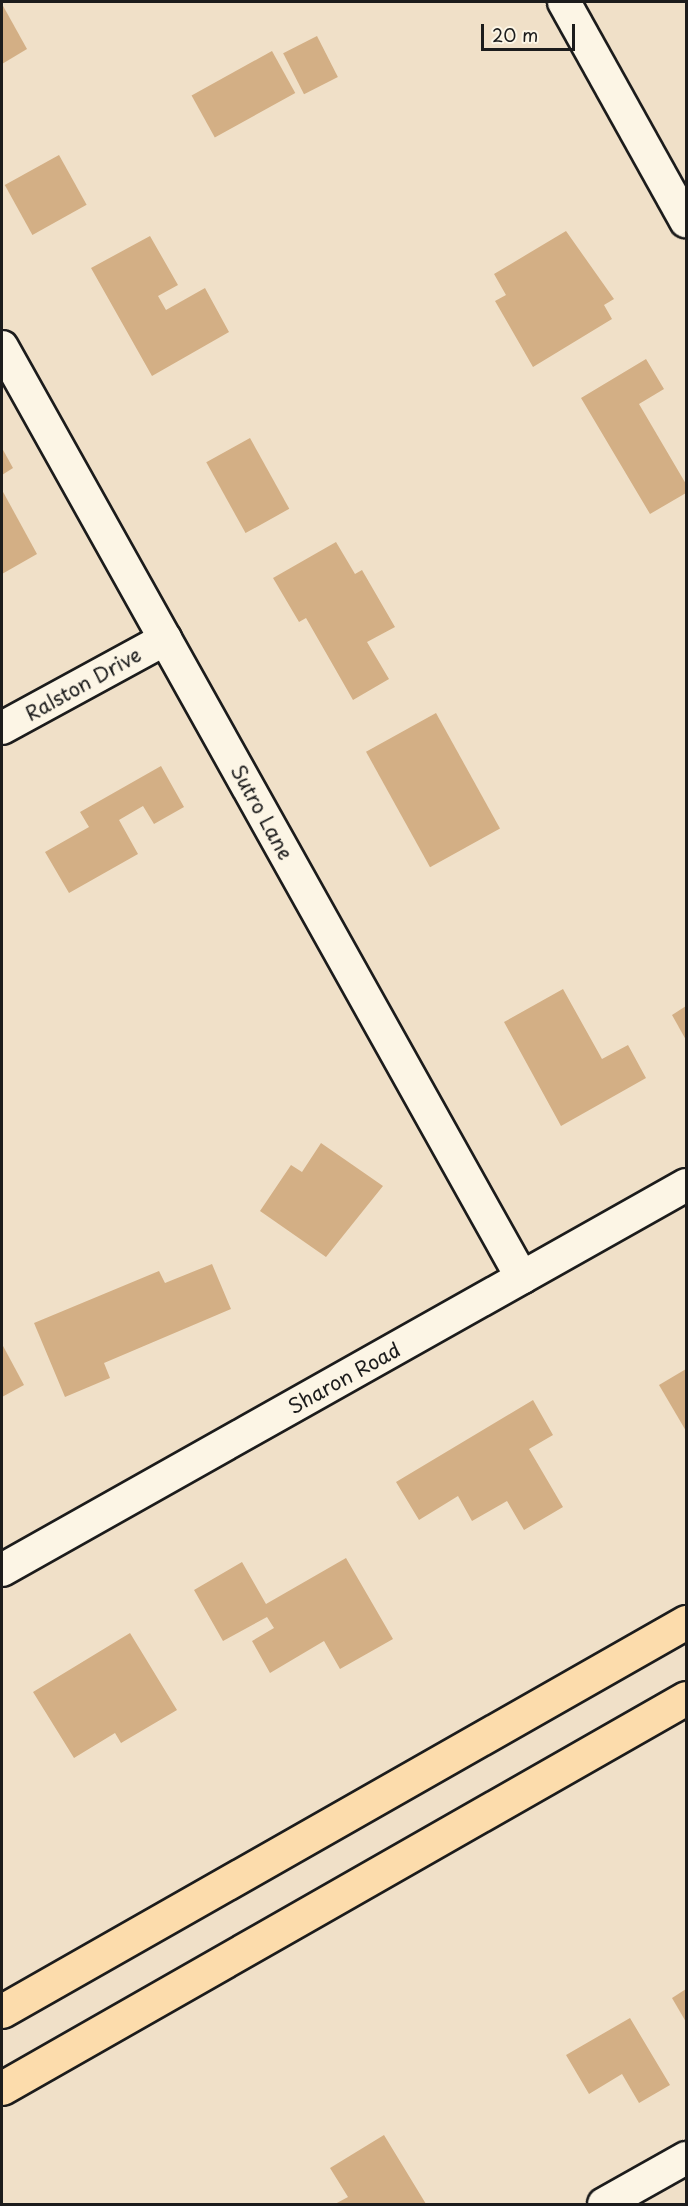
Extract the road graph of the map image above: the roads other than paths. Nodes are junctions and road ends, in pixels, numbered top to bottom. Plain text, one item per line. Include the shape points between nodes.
1 (564, 2) edge
2 (687, 221) edge
3 (2, 347) edge
4 (165, 639) junction
5 (2, 728) edge
6 (687, 1185) edge
7 (522, 1278) junction
8 (2, 1570) edge
9 (687, 1622) edge
10 (687, 1698) edge
11 (2, 2011) edge
12 (2, 2088) edge
13 (687, 2158) edge
14 (604, 2205) edge

1 - 2 street
3 - 4 street, Sutro Lane
4 - 5 street, Ralston Drive
4 - 7 street, Sutro Lane
6 - 7 street, Sharon Road
7 - 8 street, Sharon Road
9 - 11 main road
10 - 12 main road
13 - 14 street

